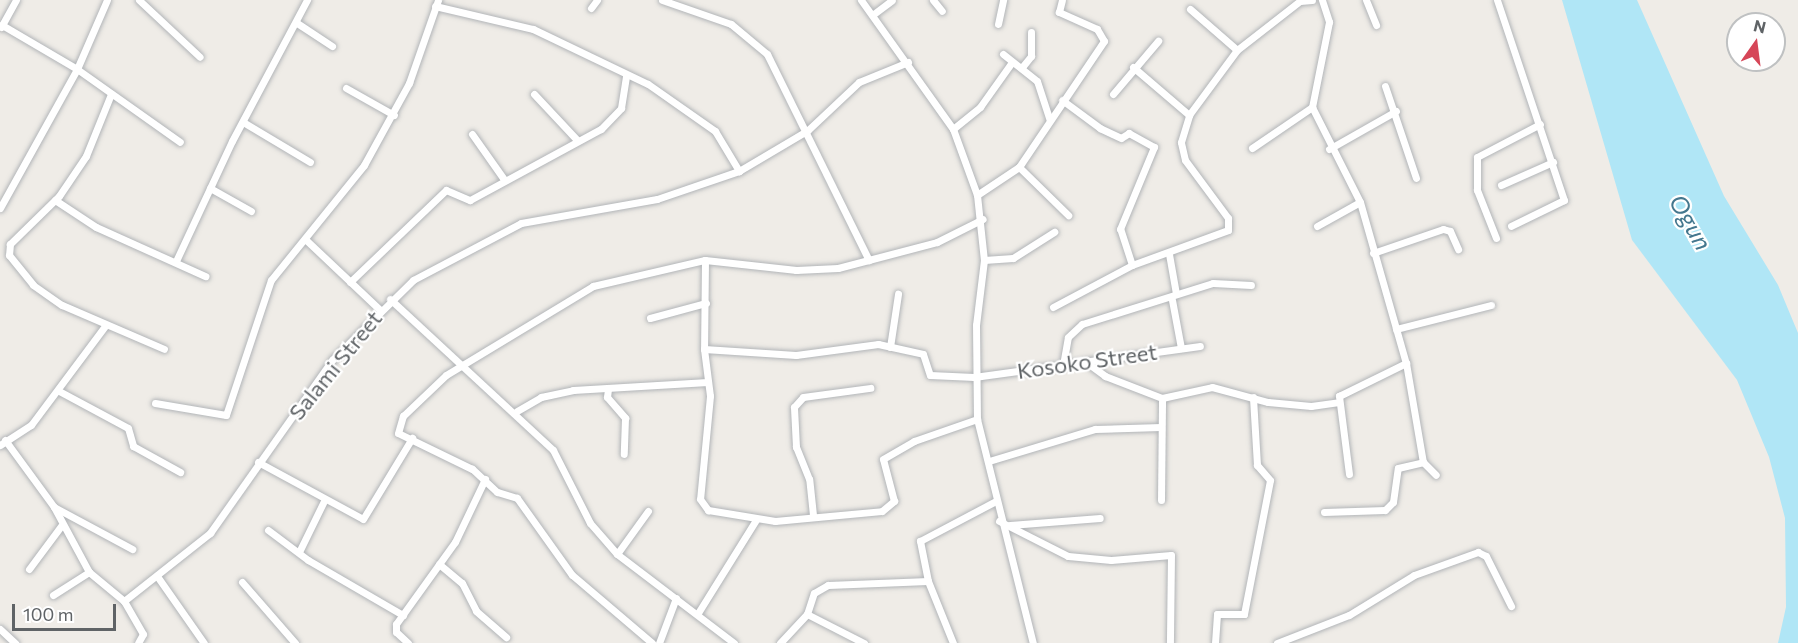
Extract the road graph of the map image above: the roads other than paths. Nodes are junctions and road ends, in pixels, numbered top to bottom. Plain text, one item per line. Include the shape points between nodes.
1 (16, 0) edge
2 (107, 0) edge
3 (139, 0) edge
4 (308, 0) edge
5 (597, 0) edge
6 (662, 0) edge
7 (861, 0) edge
8 (892, 0) edge
9 (933, 0) edge
10 (1003, 0) edge
11 (1062, 0) edge
12 (1312, 0) edge
13 (1322, 0) edge
14 (1366, 0) edge
15 (1497, 0) edge
16 (437, 3) edge
17 (591, 8) dead end
18 (1190, 9) dead end
19 (942, 11) dead end
20 (875, 13) junction
21 (297, 23) junction
22 (998, 24) dead end
23 (1376, 25) dead end
24 (1, 27) edge
25 (1031, 32) dead end
26 (1158, 41) dead end
27 (332, 46) dead end
28 (1237, 50) junction
29 (1003, 54) dead end
30 (200, 57) dead end
31 (908, 62) junction
32 (1012, 62) junction
33 (1023, 66) junction
34 (1133, 67) junction
35 (77, 69) junction
36 (626, 75) junction
37 (1385, 86) dead end
38 (346, 88) dead end
39 (111, 94) junction
40 (534, 94) dead end
41 (1113, 94) dead end
42 (1062, 100) junction
43 (1312, 107) junction
44 (1396, 111) junction
45 (394, 115) junction
46 (1189, 115) junction
47 (1048, 118) junction
48 (243, 122) junction
49 (1540, 124) junction
50 (953, 129) junction
51 (807, 130) junction
52 (472, 134) dead end
53 (577, 140) junction
54 (180, 142) dead end
55 (1252, 148) dead end
56 (1329, 149) junction
57 (310, 162) dead end
58 (1553, 162) junction
59 (1019, 167) junction
60 (739, 171) junction
61 (503, 178) junction
62 (1416, 178) dead end
63 (1501, 185) dead end
64 (210, 188) junction
65 (977, 195) junction
66 (55, 200) junction
67 (1360, 202) junction
68 (0, 208) edge
69 (250, 211) dead end
70 (1068, 215) dead end
71 (983, 219) junction
72 (1317, 226) dead end
73 (1511, 226) dead end
74 (1054, 232) dead end
75 (1496, 238) dead end
76 (305, 239) junction
77 (1458, 249) dead end
78 (1373, 253) junction
79 (1169, 254) junction
80 (705, 260) junction
81 (869, 260) junction
82 (984, 260) junction
83 (176, 261) junction
84 (1132, 265) junction
85 (205, 276) dead end
86 (350, 282) junction
87 (1251, 285) dead end
88 (898, 294) dead end
89 (1174, 297) junction
90 (390, 299) junction
91 (706, 303) junction
92 (1491, 304) dead end
93 (1053, 307) dead end
94 (379, 309) junction
95 (650, 318) dead end
96 (105, 326) junction
97 (1396, 329) junction
98 (890, 346) junction
99 (1200, 346) dead end
100 (704, 348) junction
101 (1181, 348) junction
102 (164, 349) dead end
103 (1086, 362) junction
104 (1406, 363) junction
105 (1063, 364) junction
106 (462, 365) junction
107 (974, 377) junction
108 (708, 382) junction
109 (870, 388) dead end
110 (608, 389) junction
111 (59, 391) junction
112 (1253, 396) junction
113 (1162, 398) junction
114 (1339, 402) junction
115 (155, 404) dead end
116 (517, 411) junction
117 (977, 419) junction
118 (1161, 427) junction
119 (412, 438) junction
120 (2, 443) edge
121 (624, 454) dead end
122 (989, 461) junction
123 (258, 462) junction
124 (1423, 462) junction
125 (180, 472) dead end
126 (1349, 474) dead end
127 (1436, 475) dead end
128 (485, 479) junction
129 (1161, 500) dead end
130 (324, 501) junction
131 (996, 501) junction
132 (54, 507) junction
133 (648, 511) dead end
134 (1324, 513) dead end
135 (813, 514) junction
136 (1100, 518) dead end
137 (756, 520) junction
138 (999, 520) junction
139 (1010, 525) junction
140 (61, 526) junction
141 (268, 530) dead end
142 (132, 549) dead end
143 (299, 552) junction
144 (617, 554) junction
145 (439, 564) junction
146 (29, 569) dead end
147 (89, 572) junction
148 (157, 576) junction
149 (928, 581) junction
150 (242, 582) dead end
151 (53, 595) dead end
152 (676, 598) junction
153 (124, 601) junction
154 (1510, 606) dead end
155 (698, 613) junction
156 (403, 615) junction
157 (807, 615) junction
158 (0, 629) edge
159 (506, 637) dead end
160 (15, 643) edge
161 (138, 643) edge
162 (204, 643) edge
163 (295, 643) edge
164 (408, 643) edge
165 (652, 643) edge
166 (659, 643) edge
167 (734, 643) edge
168 (780, 643) edge
169 (864, 643) edge
170 (953, 643) edge
171 (1033, 643) edge
172 (1170, 643) edge
173 (1215, 643) edge
174 (1277, 643) edge

1 - 24 street
2 - 35 street
3 - 30 street
4 - 21 street
5 - 17 street
6 - 51 street via 745,33 778,69
7 - 20 street
8 - 20 street
9 - 19 street
10 - 22 street
11 - 42 street via 1059,12 1097,29 1104,41
12 - 28 street via 1300,1
13 - 43 street via 1329,22
14 - 23 street
15 - 49 street
16 - 36 street via 533,29
16 - 45 street
18 - 28 street
20 - 31 street
21 - 27 street
21 - 48 street
24 - 35 street
25 - 33 street via 1031,56
26 - 34 street
28 - 46 street
29 - 32 street
31 - 50 street
31 - 51 street via 859,82
32 - 33 street
32 - 50 street via 980,107
33 - 47 street via 1037,81
34 - 41 street
34 - 46 street
35 - 39 street
35 - 68 street
36 - 53 street via 621,108 601,129
36 - 60 street via 662,91 713,129
37 - 44 street
38 - 45 street
39 - 54 street
39 - 66 street via 86,156
40 - 53 street
42 - 47 street
42 - 84 street via 1100,128 1121,138 1129,133 1154,147 1120,229
43 - 55 street
43 - 56 street
44 - 56 street
44 - 62 street
45 - 76 street via 350,186
46 - 79 street via 1181,142 1185,160 1228,218 1228,230
47 - 59 street
48 - 57 street
48 - 64 street
49 - 58 street
49 - 75 street via 1477,157 1477,190
50 - 65 street
51 - 60 street, Salami Street
51 - 81 street
52 - 61 street
53 - 61 street
56 - 67 street
58 - 63 street
58 - 73 street via 1564,200
59 - 65 street
59 - 70 street
60 - 90 street, Salami Street via 666,197 521,223 442,261
61 - 86 street via 470,200 446,189
64 - 69 street
64 - 83 street
65 - 71 street
66 - 83 street via 96,227
66 - 96 street via 10,244 9,255 33,285
67 - 72 street
67 - 78 street
71 - 81 street via 938,242
71 - 82 street
74 - 82 street via 1013,258
76 - 86 street
76 - 115 street via 267,288 226,415 219,418
77 - 78 street via 1450,231 1443,228
78 - 97 street
79 - 84 street
79 - 89 street
80 - 81 street via 813,270
80 - 91 street
80 - 106 street via 580,291
82 - 107 street
83 - 85 street
84 - 93 street
86 - 94 street
87 - 89 street via 1213,283
88 - 98 street
89 - 101 street
89 - 105 street via 1075,328
90 - 94 street, Salami Street
90 - 106 street
91 - 95 street
91 - 100 street
92 - 97 street
94 - 123 street, Salami Street via 332,360
96 - 102 street
96 - 111 street
97 - 104 street
98 - 100 street via 868,344 777,355
98 - 107 street, Kosoko Street via 923,354 930,375
99 - 101 street, Kosoko Street
100 - 108 street
101 - 103 street, Kosoko Street
103 - 105 street, Kosoko Street
103 - 113 street via 1105,376
104 - 114 street via 1344,393
104 - 124 street
105 - 107 street, Kosoko Street
106 - 116 street
106 - 119 street via 403,416 398,433
107 - 117 street
108 - 110 street
108 - 137 street via 700,504 715,514
109 - 135 street via 803,398 794,407 796,447 809,479
110 - 116 street via 552,394
110 - 121 street via 608,398 625,418
111 - 120 street via 31,425
111 - 125 street via 128,428 132,446
112 - 113 street via 1212,387
112 - 114 street via 1311,406
112 - 173 street via 1257,465 1270,480 1244,614 1217,614
113 - 118 street
114 - 126 street
116 - 144 street via 553,450 590,522
117 - 122 street
117 - 135 street via 914,441 883,459 894,501 886,510
118 - 122 street via 1095,429
118 - 129 street
119 - 128 street
119 - 130 street via 363,519
120 - 132 street
122 - 131 street
123 - 130 street
123 - 148 street, Salami Street via 210,533
124 - 127 street
124 - 134 street via 1398,468 1393,502 1385,510
128 - 145 street via 465,526
128 - 165 street via 497,492 517,498 572,574
130 - 143 street
131 - 138 street
131 - 149 street via 923,536
132 - 140 street
132 - 142 street
133 - 144 street
135 - 137 street
136 - 139 street
137 - 155 street
138 - 139 street
138 - 171 street
139 - 172 street via 1080,558 1171,555
140 - 146 street
140 - 147 street
141 - 143 street
143 - 156 street
144 - 152 street
145 - 156 street
145 - 159 street via 462,583 476,611
147 - 151 street
147 - 153 street
148 - 153 street, Salami Street
148 - 162 street
149 - 157 street via 828,585 814,593
149 - 170 street
150 - 163 street
152 - 155 street
152 - 166 street
153 - 161 street via 143,634
154 - 174 street via 1486,556 1475,552 1414,575 1349,615
155 - 167 street
156 - 164 street via 396,632
157 - 168 street
157 - 169 street
158 - 160 street

